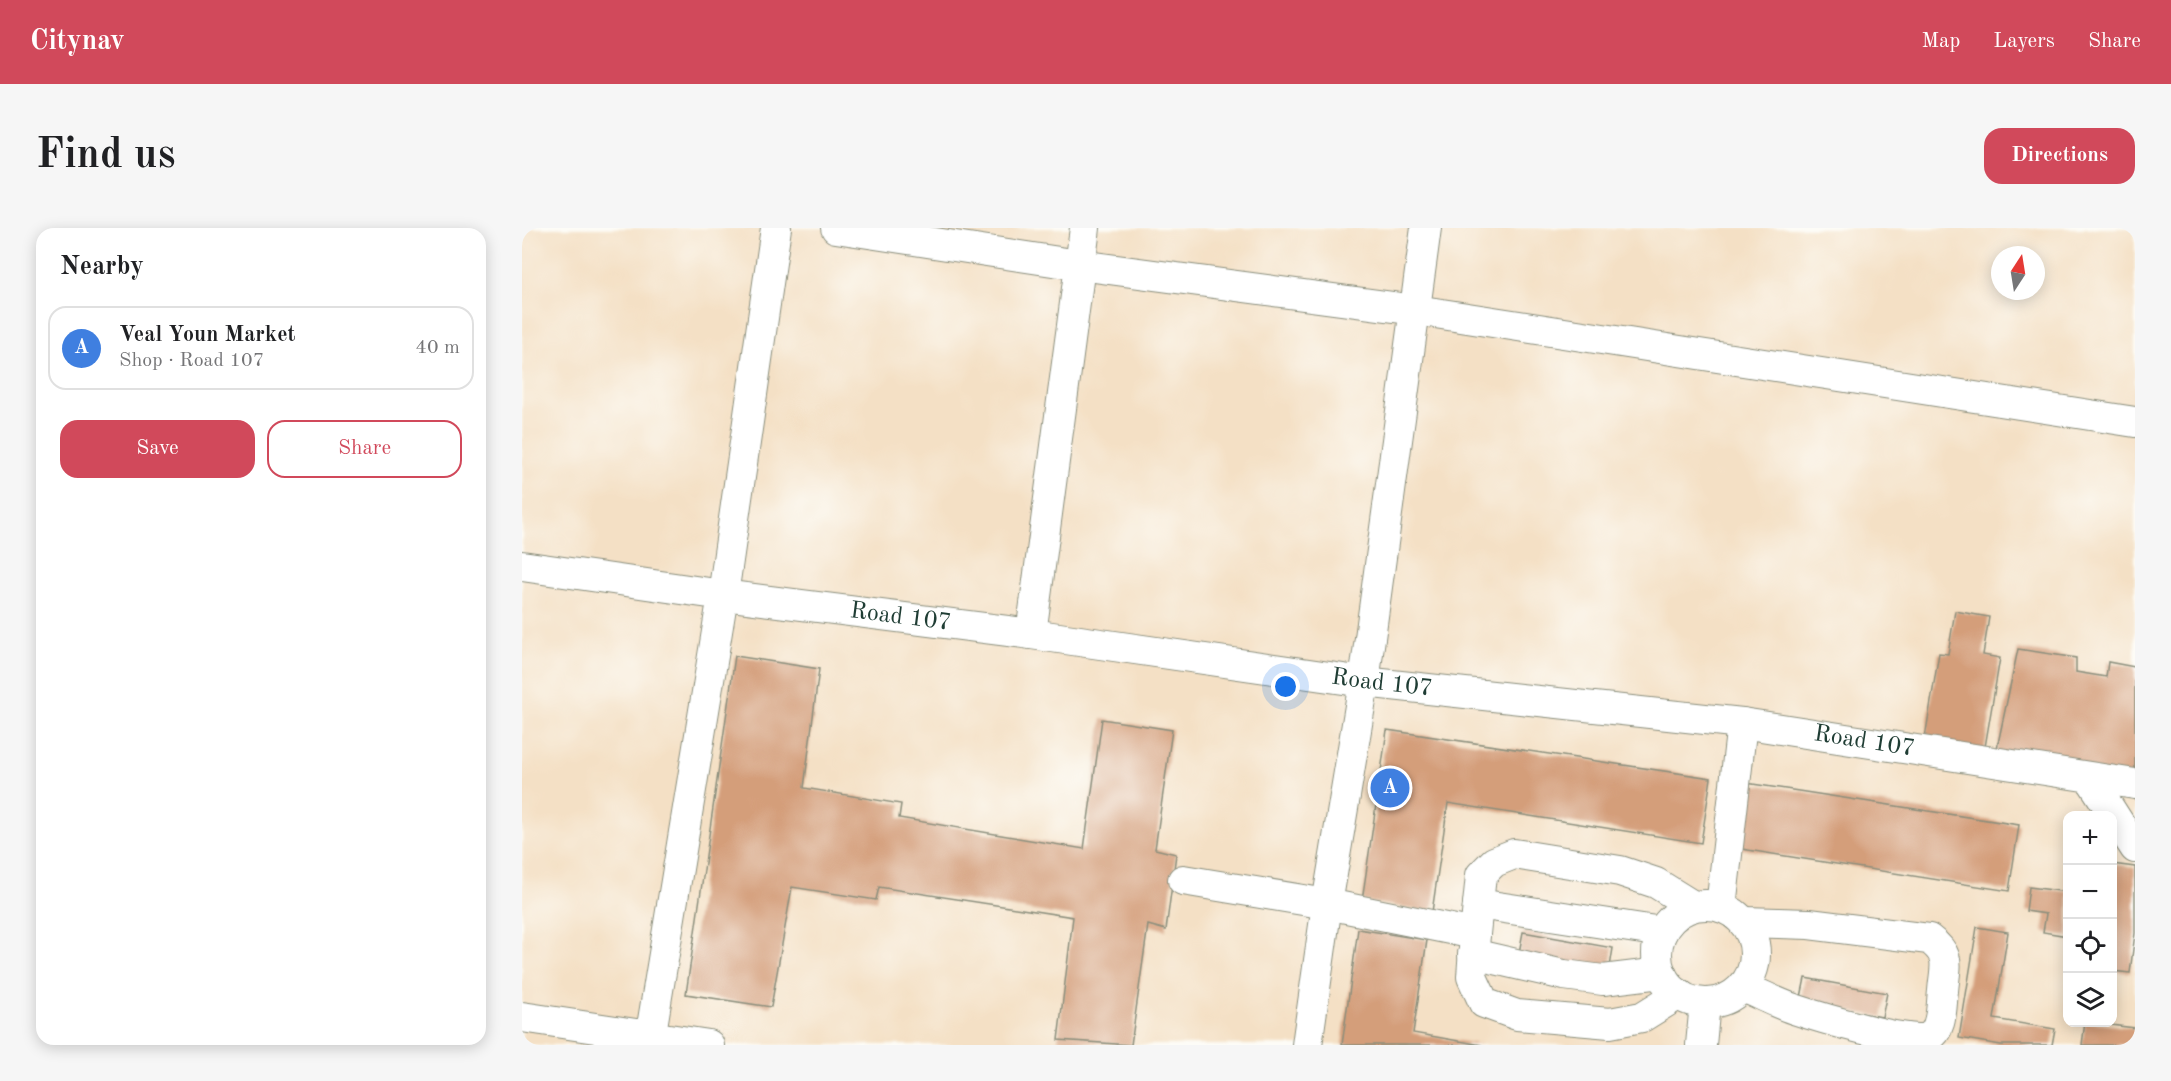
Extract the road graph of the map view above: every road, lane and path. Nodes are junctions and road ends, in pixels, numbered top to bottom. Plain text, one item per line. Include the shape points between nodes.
1 (776, 228) edge
2 (836, 228) edge
3 (1085, 228) edge
4 (1426, 228) edge
5 (1079, 265) junction
6 (1416, 310) junction
7 (2135, 422) edge
8 (522, 566) edge
9 (723, 595) junction
10 (1030, 634) junction
11 (1364, 682) junction
12 (1742, 723) junction
13 (2090, 778) junction
14 (2135, 784) edge
15 (2135, 848) edge
16 (1183, 880) dead end
17 (1327, 904) junction
18 (1478, 904) junction
19 (1720, 912) junction
20 (1662, 932) junction
21 (1474, 944) junction
22 (1743, 987) junction
23 (1682, 990) junction
24 (522, 1017) edge
25 (650, 1041) edge
26 (709, 1045) edge
27 (1307, 1045) edge
28 (1701, 1045) edge

1 - 9 street
2 - 5 street
3 - 5 street
4 - 6 street
5 - 6 street
5 - 10 street
6 - 7 street
6 - 11 street
8 - 9 street, Road 107
9 - 10 street, Road 107
9 - 25 street
10 - 11 street, Road 107
11 - 12 street, Road 107
11 - 17 street
12 - 13 street, Road 107
12 - 19 street
13 - 14 street, Road 107
13 - 15 street
16 - 17 street
17 - 21 street
17 - 27 street
18 - 19 street via 1481,875 1494,862 1514,854 1620,871
18 - 20 street
18 - 21 street
19 - 20 street via 1680,912
19 - 22 street via 1752,934 1755,962
19 - 22 street via 1929,939 1942,949 1946,961 1939,1026 1929,1037 1916,1040 1792,1009
20 - 23 street via 1657,959
21 - 23 street via 1564,975
21 - 23 street via 1472,977 1484,1003 1516,1015 1610,1023 1642,1017
22 - 23 street via 1719,1001
23 - 28 street
24 - 25 street
25 - 26 street

